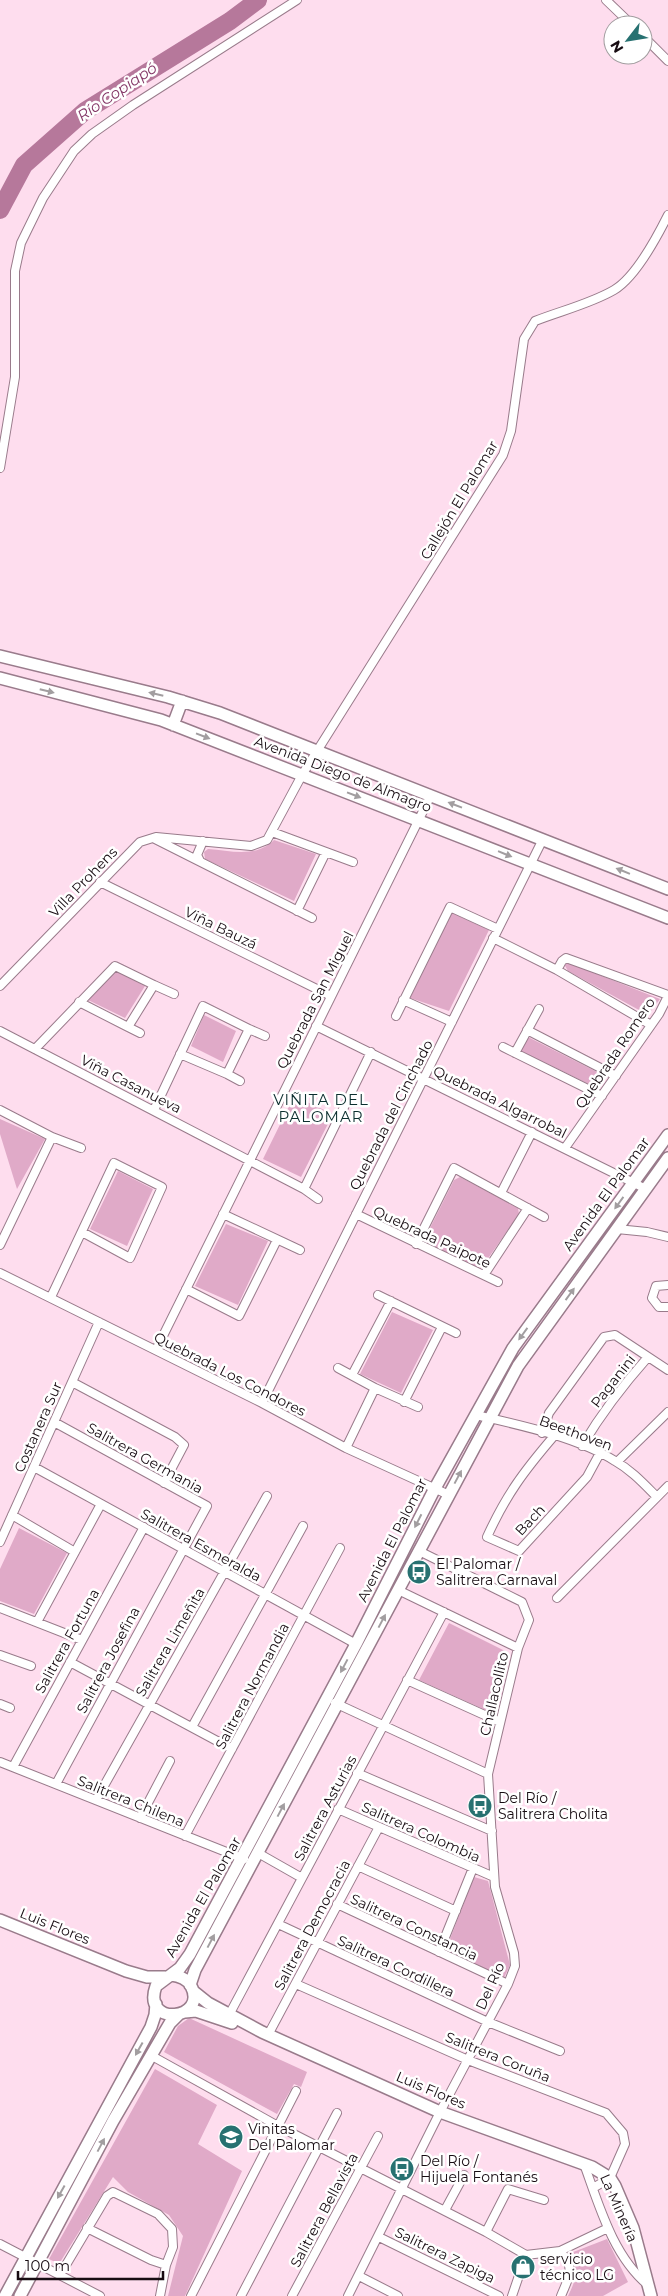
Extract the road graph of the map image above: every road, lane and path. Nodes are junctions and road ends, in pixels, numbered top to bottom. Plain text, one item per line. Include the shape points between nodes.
1 (297, 0) edge
2 (606, 0) edge
3 (622, 15) edge
4 (653, 46) edge
5 (668, 61) edge
6 (668, 215) edge
7 (0, 468) edge
8 (0, 656) edge
9 (0, 678) edge
10 (182, 701) junction
11 (174, 725) junction
12 (318, 751) junction
13 (302, 775) junction
14 (431, 795) junction
15 (419, 820) junction
16 (272, 832) junction
17 (153, 838) junction
18 (544, 839) junction
19 (204, 842) junction
20 (326, 852) junction
21 (200, 862) junction
22 (353, 862) dead end
23 (531, 864) junction
24 (100, 882) junction
25 (668, 890) edge
26 (298, 911) junction
27 (312, 918) dead end
28 (668, 918) edge
29 (498, 929) junction
30 (493, 938) junction
31 (557, 970) junction
32 (154, 985) junction
33 (0, 986) edge
34 (174, 994) dead end
35 (668, 995) edge
36 (331, 996) junction
37 (403, 1000) junction
38 (79, 1002) junction
39 (538, 1008) dead end
40 (396, 1016) dead end
41 (452, 1022) junction
42 (651, 1025) junction
43 (128, 1026) junction
44 (316, 1026) junction
45 (249, 1029) junction
46 (527, 1030) junction
47 (0, 1033) edge
48 (140, 1034) dead end
49 (265, 1036) dead end
50 (502, 1047) dead end
51 (35, 1049) junction
52 (371, 1052) junction
53 (515, 1053) junction
54 (180, 1054) junction
55 (227, 1074) junction
56 (616, 1076) junction
57 (424, 1078) junction
58 (240, 1081) dead end
59 (602, 1096) junction
60 (0, 1110) edge
61 (154, 1110) junction
62 (532, 1132) junction
63 (668, 1135) edge
64 (52, 1137) junction
65 (81, 1148) dead end
66 (565, 1148) junction
67 (668, 1158) edge
68 (250, 1160) junction
69 (634, 1181) junction
70 (304, 1189) junction
71 (646, 1189) junction
72 (501, 1193) junction
73 (318, 1199) dead end
74 (528, 1208) junction
75 (223, 1214) junction
76 (356, 1214) junction
77 (544, 1217) dead end
78 (617, 1229) junction
79 (82, 1232) junction
80 (668, 1237) edge
81 (277, 1240) junction
82 (416, 1244) junction
83 (0, 1246) edge
84 (300, 1250) dead end
85 (0, 1273) edge
86 (484, 1275) junction
87 (498, 1282) dead end
88 (668, 1285) edge
89 (186, 1289) junction
90 (378, 1295) dead end
91 (51, 1297) junction
92 (390, 1301) junction
93 (668, 1307) edge
94 (99, 1322) junction
95 (442, 1327) junction
96 (456, 1334) dead end
97 (156, 1350) junction
98 (648, 1357) junction
99 (338, 1368) dead end
100 (668, 1370) edge
101 (352, 1375) junction
102 (72, 1382) junction
103 (375, 1388) junction
104 (404, 1402) junction
105 (262, 1403) junction
106 (418, 1407) dead end
107 (668, 1412) edge
108 (476, 1414) junction
109 (490, 1418) junction
110 (54, 1422) junction
111 (542, 1433) junction
112 (554, 1436) junction
113 (582, 1446) junction
114 (346, 1448) junction
115 (600, 1453) junction
116 (617, 1462) junction
117 (34, 1467) junction
118 (164, 1483) junction
119 (668, 1486) edge
120 (434, 1490) junction
121 (449, 1495) junction
122 (267, 1496) dead end
123 (656, 1496) junction
124 (101, 1504) junction
125 (12, 1515) junction
126 (302, 1526) dead end
127 (144, 1527) junction
128 (0, 1542) edge
129 (340, 1548) dead end
130 (183, 1549) junction
131 (419, 1551) junction
132 (75, 1552) junction
133 (224, 1572) junction
134 (398, 1590) junction
135 (264, 1594) junction
136 (557, 1598) dead end
137 (0, 1608) edge
138 (444, 1612) junction
139 (304, 1616) junction
140 (37, 1622) junction
141 (82, 1640) junction
142 (356, 1644) junction
143 (518, 1648) junction
144 (0, 1655) edge
145 (70, 1662) junction
146 (31, 1666) dead end
147 (407, 1680) junction
148 (110, 1683) junction
149 (332, 1701) junction
150 (0, 1704) edge
151 (149, 1704) junction
152 (10, 1708) dead end
153 (500, 1722) junction
154 (383, 1725) junction
155 (192, 1727) junction
156 (232, 1749) junction
157 (0, 1762) edge
158 (170, 1762) dead end
159 (13, 1767) junction
160 (357, 1773) junction
161 (488, 1774) junction
162 (56, 1784) junction
163 (96, 1800) junction
164 (338, 1809) junction
165 (140, 1818) junction
166 (379, 1827) junction
167 (492, 1831) junction
168 (186, 1836) junction
169 (251, 1859) junction
170 (358, 1866) junction
171 (473, 1868) junction
172 (494, 1877) junction
173 (302, 1878) junction
174 (337, 1904) junction
175 (456, 1911) junction
176 (0, 1920) edge
177 (278, 1924) junction
178 (317, 1943) junction
179 (439, 1952) junction
180 (126, 1971) junction
181 (168, 1976) junction
182 (296, 1984) junction
183 (508, 1984) junction
184 (192, 1988) junction
185 (155, 2000) junction
186 (181, 2014) junction
187 (229, 2015) junction
188 (488, 2022) junction
189 (265, 2033) junction
190 (560, 2052) dead end
191 (152, 2056) junction
192 (468, 2060) junction
193 (296, 2091) dead end
194 (337, 2112) dead end
195 (440, 2112) junction
196 (278, 2126) junction
197 (378, 2136) dead end
198 (317, 2147) junction
199 (588, 2166) junction
200 (361, 2168) junction
201 (464, 2175) dead end
202 (610, 2178) junction
203 (593, 2188) junction
204 (403, 2189) junction
205 (544, 2200) dead end
206 (445, 2210) junction
207 (87, 2228) junction
208 (608, 2228) junction
209 (486, 2232) junction
210 (379, 2237) junction
211 (0, 2244) edge
212 (560, 2251) junction
213 (526, 2255) junction
214 (26, 2257) junction
215 (38, 2263) junction
216 (166, 2265) junction
217 (60, 2275) junction
218 (359, 2276) junction
219 (649, 2290) edge
220 (5, 2296) edge
221 (20, 2296) edge
222 (100, 2296) edge
223 (160, 2296) edge
224 (191, 2296) edge
225 (241, 2296) edge
226 (292, 2296) edge
227 (348, 2296) edge
228 (398, 2296) edge
229 (499, 2296) edge
230 (512, 2296) edge
231 (560, 2296) edge

1 - 7 street via 92,134 74,151 43,198 21,243 15,270 15,377
2 - 3 street
4 - 5 street
6 - 12 street, Callejón El Palomar via 621,285 535,321 528,328 511,431 503,455
10 -> 8 street, Avenida Diego de Almagro
9 -> 11 street, Avenida Diego de Almagro
10 - 11 street
10 - 12 street, Avenida Diego de Almagro
11 -> 13 street, Avenida Diego de Almagro
12 - 13 street
12 - 14 street, Avenida Diego de Almagro
13 -> 15 street, Avenida Diego de Almagro
13 - 16 street
14 - 15 street, Quebrada San Miguel
18 -> 14 street, Avenida Diego de Almagro
15 -> 23 street, Avenida Diego de Almagro
15 - 36 street, Quebrada San Miguel
16 - 19 street via 267,840 251,846
16 - 20 street
17 - 19 street
17 - 21 street
17 - 24 street, Villa Prohens via 140,842
18 - 23 street, Quebrada del Cinchado
25 -> 18 street, Avenida Diego de Almagro
19 - 21 street via 197,855
20 - 22 street
20 - 26 street
21 - 26 street
23 - 28 street, Avenida Diego de Almagro
23 - 29 street, Quebrada del Cinchado
24 - 33 street, Villa Prohens
24 - 36 street, Viña Bauzá
26 - 27 street
29 - 30 street, Quebrada del Cinchado
29 - 37 street via 450,907
30 - 31 street
30 - 41 street, Quebrada del Cinchado
31 - 35 street via 566,958
31 - 42 street
32 - 34 street
32 - 38 street via 114,966
32 - 43 street
35 - 42 street, Quebrada Romero
36 - 44 street, Quebrada San Miguel
37 - 40 street
37 - 41 street
38 - 43 street
38 - 51 street
39 - 46 street
41 - 57 street, Quebrada del Cinchado
42 - 56 street, Quebrada Romero
43 - 48 street
44 - 52 street, Quebrada Algarrobal
44 - 68 street, Quebrada San Miguel
45 - 49 street
45 - 54 street via 203,1006
45 - 55 street
46 - 53 street
46 - 56 street
47 - 51 street, Viña Casanueva
50 - 53 street
51 - 61 street, Viña Casanueva
52 - 57 street, Quebrada Algarrobal
52 - 70 street
53 - 59 street
54 - 55 street
54 - 61 street
55 - 58 street
56 - 59 street, Quebrada Romero
57 - 62 street, Quebrada Algarrobal
57 - 76 street, Quebrada del Cinchado
59 - 66 street, Quebrada Romero
60 - 64 street
61 - 68 street, Viña Casanueva
62 - 66 street, Quebrada Algarrobal
62 - 72 street
63 - 69 street, Avenida El Palomar
64 - 65 street
64 - 83 street
66 - 69 street, Quebrada Algarrobal
67 - 71 street, Avenida El Palomar
68 - 70 street, Viña Casanueva
68 - 75 street, Quebrada San Miguel
69 - 71 street, Quebrada Algarrobal
69 -> 108 street, Avenida El Palomar via 514,1348
70 - 73 street, Viña Casanueva
71 - 78 street, Avenida El Palomar
72 - 74 street
72 - 82 street via 454,1168
74 - 77 street
74 - 86 street
75 - 81 street
75 - 89 street, Quebrada San Miguel
76 - 82 street, Quebrada Paipote
76 - 105 street, Quebrada del Cinchado
78 - 80 street
109 -> 78 street, Avenida El Palomar via 518,1366
79 - 79 street via 114,1163 162,1187 130,1258
79 - 91 street
81 - 84 street
81 - 89 street via 239,1316
82 - 86 street, Quebrada Paipote
85 - 91 street, Quebrada Los Condores
86 - 87 street, Quebrada Paipote
88 - 93 street via 656,1286 652,1298 658,1307
89 - 97 street, Quebrada San Miguel
90 - 92 street
91 - 94 street, Quebrada Los Condores
92 - 95 street
92 - 101 street
94 - 97 street, Quebrada Los Condores
94 - 102 street, Costanera Sur
95 - 96 street
95 - 104 street
97 - 105 street, Quebrada Los Condores
98 - 100 street
98 - 111 street via 614,1334 604,1338 549,1413
98 - 113 street, Paganini
99 - 101 street
101 - 103 street
102 - 110 street, Costanera Sur
102 - 118 street via 175,1437 184,1445
103 - 104 street
103 - 114 street
104 - 106 street
105 - 114 street, Quebrada Los Condores
107 - 116 street
108 - 109 street, Beethoven
108 - 120 street, Avenida El Palomar
109 - 111 street, Beethoven
121 -> 109 street, Avenida El Palomar
110 - 117 street, Costanera Sur
110 - 118 street, Salitrera Germania
111 - 112 street, Beethoven
112 - 113 street, Beethoven
112 - 115 street, Bach via 519,1476 501,1504 487,1537 519,1551 586,1478
113 - 115 street, Beethoven
114 - 120 street, Quebrada Los Condores
115 - 116 street, Beethoven
116 - 123 street, Beethoven
117 - 124 street, Salitrera Esmeralda
117 - 125 street, Costanera Sur
118 - 130 street, Salitrera Germania via 207,1506
119 - 123 street
120 - 121 street, Quebrada Los Condores
120 -> 142 street, Avenida El Palomar
121 - 131 street, Avenida El Palomar
122 - 133 street, Salitrera Limeñita
123 - 136 street
124 - 127 street, Salitrera Esmeralda
124 - 132 street
125 - 128 street, Costanera Sur
125 - 132 street
126 - 135 street
127 - 130 street, Salitrera Esmeralda
127 - 141 street, Salitrera Fortuna
129 - 139 street, Salitrera Normandia
130 - 133 street, Salitrera Esmeralda
130 - 148 street, Salitrera Josefina
131 - 134 street, Avenida El Palomar
131 - 143 street, Challacollito via 522,1602 529,1620
132 - 140 street
133 - 135 street, Salitrera Esmeralda
133 - 151 street, Salitrera Limeñita
134 - 138 street
149 -> 134 street, Avenida El Palomar
135 - 139 street, Salitrera Esmeralda
135 - 155 street
137 - 140 street
138 - 143 street
138 - 147 street, Salitrera Asturias
139 - 142 street, Salitrera Esmeralda
139 - 156 street, Salitrera Normandia
140 - 141 street
141 - 145 street, Salitrera Fortuna
142 -> 149 street, Avenida El Palomar
143 - 153 street, Challacollito
144 - 146 street
145 - 148 street
145 - 159 street, Salitrera Fortuna
147 - 153 street
147 - 154 street, Salitrera Asturias
148 - 151 street
148 - 162 street, Salitrera Josefina
149 - 154 street
169 -> 149 street, Avenida El Palomar
149 - 169 street, Avenida El Palomar
150 - 152 street
151 - 155 street
151 - 163 street, Salitrera Limeñita
153 - 161 street, Challacollito
154 - 160 street, Salitrera Asturias
154 - 161 street
155 - 156 street
156 - 168 street, Salitrera Normandia
157 - 159 street, Salitrera Chilena
158 - 165 street
159 - 162 street, Salitrera Chilena
160 - 164 street, Salitrera Asturias
160 - 167 street
161 - 167 street, Del Río
162 - 163 street, Salitrera Chilena
163 - 165 street, Salitrera Chilena
164 - 166 street, Salitrera Colombia
164 - 173 street, Salitrera Asturias
165 - 168 street, Salitrera Chilena
166 - 170 street, Salitrera Democracia
166 - 171 street, Salitrera Colombia
167 - 172 street, Del Río
168 - 169 street, Salitrera Chilena
169 - 173 street, Salitrera Chilena
169 - 181 street, Avenida El Palomar via 186,1962
184 -> 169 street, Avenida El Palomar via 195,1970
170 - 174 street, Salitrera Democracia
170 - 175 street
171 - 172 street, Salitrera Colombia
171 - 175 street
172 - 183 street, Del Río via 514,1954 515,1966
173 - 177 street, Salitrera Asturias
174 - 178 street, Salitrera Democracia
174 - 179 street, Salitrera Constancia
175 - 179 street
176 - 180 street, Luis Flores
177 - 178 street, Salitrera Cordillera
177 - 187 street, Salitrera Asturias
178 - 182 street, Salitrera Democracia
178 - 188 street, Salitrera Cordillera
179 - 183 street, Salitrera Constancia
180 - 181 street, Luis Flores via 147,1977
180 - 185 street, Luis Flores via 145,1983
181 - 184 street via 183,1978
181 - 185 street via 156,1986
182 - 189 street, Salitrera Democracia
182 - 192 street, Salitrera Coruña
183 - 188 street, Del Río
184 - 186 street via 193,2002
184 - 187 street, Luis Flores via 199,1998
185 - 186 street via 165,2013
185 -> 214 street via 156,2015 151,2027
186 - 189 street, Luis Flores via 204,2013
186 - 191 street via 170,2024
187 - 189 street, Luis Flores
188 - 190 street, Salitrera Cordillera
188 - 192 street, Del Río
189 - 195 street, Luis Flores
191 - 196 street
215 -> 191 street
192 - 195 street, Del Río
192 - 202 street, Salitrera Coruña via 606,2113 623,2133 625,2144
193 - 196 street
194 - 198 street
195 - 199 street, Luis Flores
195 - 204 street, Del Río
196 - 198 street
196 - 224 street
197 - 200 street, Salitrera Bellavista
198 - 200 street
198 - 225 street
199 - 202 street, La Minería
199 - 203 street, La Minería
200 - 204 street
200 - 226 street, Salitrera Bellavista
201 - 206 street
202 - 203 street
202 - 219 street, La Minería via 633,2228
203 - 208 street, La Minería
204 - 206 street
204 - 210 street, Del Río
205 - 209 street via 508,2189
206 - 209 street
207 - 216 street
207 - 216 street via 107,2196 113,2192 158,2214 172,2229 173,2247
207 - 217 street
208 - 212 street
208 - 219 street, La Minería via 634,2273
209 - 213 street
210 - 218 street, Del Río
210 - 229 street, Salitrera Zapiga
211 - 214 street
212 - 213 street
212 - 231 street via 571,2269
213 - 230 street
214 - 215 street
214 - 220 street
215 - 217 street
215 - 221 street
216 - 223 street
217 - 222 street
218 - 227 street, Del Río
218 - 228 street

